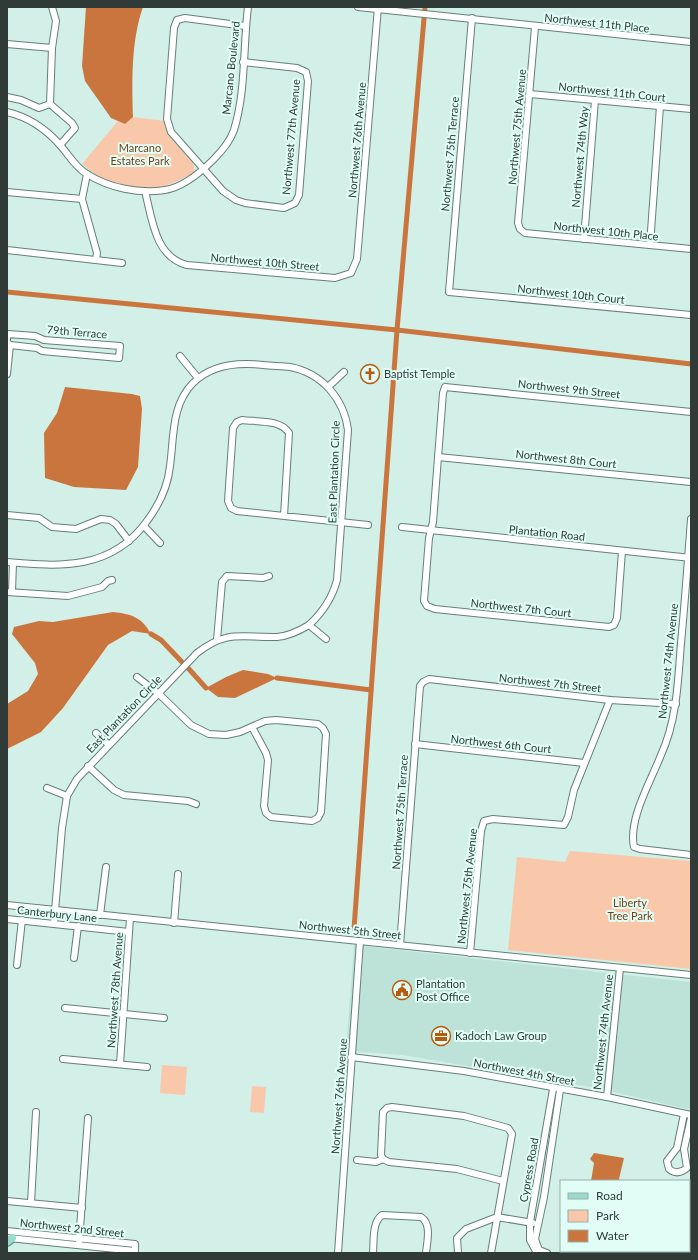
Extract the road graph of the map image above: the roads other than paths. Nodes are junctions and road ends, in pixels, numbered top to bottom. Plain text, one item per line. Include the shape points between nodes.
1 (52, 7) edge
2 (248, 7) edge
3 (358, 7) edge
4 (378, 8) edge
5 (472, 18) junction
6 (246, 26) junction
7 (535, 27) junction
8 (691, 42) edge
9 (7, 44) edge
10 (52, 48) junction
11 (243, 62) junction
12 (530, 94) junction
13 (7, 97) edge
14 (595, 100) junction
15 (50, 104) junction
16 (660, 106) junction
17 (691, 110) edge
18 (7, 112) edge
19 (60, 145) junction
20 (205, 169) junction
21 (87, 174) junction
22 (145, 191) junction
23 (7, 192) edge
24 (82, 199) junction
25 (520, 229) joint
26 (584, 238) junction
27 (650, 245) junction
28 (691, 249) edge
29 (7, 250) edge
30 (96, 260) junction
31 (122, 263) dead end
32 (351, 273) joint
33 (448, 292) joint
34 (691, 315) edge
35 (7, 339) edge
36 (8, 344) edge
37 (180, 356) dead end
38 (344, 372) dead end
39 (7, 374) edge
40 (198, 378) junction
41 (328, 388) junction
42 (691, 412) edge
43 (438, 457) junction
44 (691, 482) edge
45 (7, 515) edge
46 (284, 516) junction
47 (691, 519) edge
48 (342, 522) junction
49 (368, 525) dead end
50 (144, 526) junction
51 (402, 528) dead end
52 (431, 531) junction
53 (129, 541) junction
54 (160, 543) dead end
55 (622, 551) junction
56 (690, 558) edge
57 (10, 562) edge
58 (269, 576) dead end
59 (112, 580) dead end
60 (9, 592) edge
61 (309, 625) junction
62 (217, 640) junction
63 (326, 640) dead end
64 (137, 677) dead end
65 (423, 682) joint
66 (159, 694) junction
67 (610, 700) junction
68 (676, 704) junction
69 (252, 727) junction
70 (96, 733) dead end
71 (108, 744) junction
72 (415, 744) junction
73 (584, 763) junction
74 (88, 766) junction
75 (47, 788) dead end
76 (67, 796) junction
77 (196, 804) dead end
78 (691, 855) edge
79 (106, 867) dead end
80 (178, 874) dead end
81 (7, 905) edge
82 (54, 910) junction
83 (100, 915) junction
84 (130, 918) junction
85 (7, 919) edge
86 (22, 920) junction
87 (54, 923) junction
88 (174, 923) junction
89 (78, 926) junction
90 (128, 932) junction
91 (360, 941) junction
92 (400, 945) junction
93 (470, 953) junction
94 (74, 958) dead end
95 (17, 965) dead end
96 (620, 968) junction
97 (691, 975) edge
98 (65, 1008) dead end
99 (124, 1014) junction
100 (164, 1018) dead end
101 (351, 1057) junction
102 (63, 1059) dead end
103 (120, 1064) junction
104 (147, 1067) dead end
105 (553, 1088) junction
106 (560, 1090) junction
107 (607, 1097) junction
108 (36, 1112) dead end
109 (684, 1114) junction
110 (691, 1117) edge
111 (88, 1118) dead end
112 (383, 1159) junction
113 (357, 1160) dead end
114 (503, 1181) junction
115 (7, 1201) edge
116 (31, 1203) junction
117 (82, 1208) junction
118 (497, 1217) junction
119 (530, 1222) junction
120 (538, 1224) junction
121 (8, 1237) edge
122 (80, 1238) junction
123 (104, 1244) junction
124 (79, 1245) junction
125 (135, 1248) dead end
126 (338, 1253) edge
127 (373, 1253) edge
128 (426, 1253) edge
129 (458, 1253) edge
130 (491, 1253) edge
131 (537, 1253) edge
132 (547, 1253) edge

1 - 10 street via 56,21
2 - 6 street, Marcano Boulevard
3 - 4 street, Northwest 11th Place
4 - 5 street, Northwest 11th Place
4 - 32 street, Northwest 76th Avenue via 357,259
5 - 7 street, Northwest 11th Place
5 - 33 street, Northwest 75th Terrace
6 - 11 street, Marcano Boulevard
6 - 20 street via 185,18 177,20 174,28 167,119 171,132
7 - 8 street, Northwest 11th Place
7 - 12 street, Northwest 75th Avenue
9 - 10 street
10 - 15 street
11 - 20 street, Marcano Boulevard via 234,132 224,149
11 - 20 street, Northwest 77th Avenue via 298,68 306,72 308,81 299,195 295,204 284,208 245,203 223,191
12 - 14 street, Northwest 11th Court
12 - 25 street, Northwest 75th Avenue via 518,223
13 - 15 street via 39,108
14 - 16 street, Northwest 11th Court
14 - 26 street, Northwest 74th Way
15 - 19 street via 75,128
16 - 17 street, Northwest 11th Court
16 - 27 street
18 - 19 street, Marcano Boulevard via 34,122
19 - 21 street, Marcano Boulevard
20 - 22 street, Marcano Boulevard via 180,185 166,190
21 - 22 street, Marcano Boulevard via 118,188
21 - 24 street
22 - 32 street, Northwest 10th Street via 161,248 176,262 335,278
23 - 24 street
24 - 30 street via 97,253
25 - 26 street, Northwest 10th Place via 525,233
26 - 27 street, Northwest 10th Place
27 - 28 street, Northwest 10th Place
29 - 30 street
30 - 31 street
33 - 34 street, Northwest 10th Court
35 - 36 street, 79th Terrace via 8,334 35,336 44,340 120,346 119,358 42,351
36 - 39 street
37 - 40 street
38 - 41 street
40 - 41 street, East Plantation Circle via 229,364 244,363 291,367 307,372
40 - 50 street via 187,389 179,404 168,479 156,509
41 - 48 street, East Plantation Circle via 339,401 346,416 348,430
42 - 43 street, Northwest 9th Street via 445,387
43 - 44 street, Northwest 8th Court
43 - 52 street
45 - 53 street via 40,518 52,527 76,529 101,519 110,520
46 - 46 street via 289,433 279,424 242,420 237,422 233,428 228,501 231,508 237,511
46 - 48 street
47 - 56 street, Northwest 74th Avenue
48 - 49 street
48 - 61 street, East Plantation Circle via 337,580 333,594 322,613
50 - 53 street
50 - 54 street
51 - 52 street, Plantation Road
52 - 55 street, Plantation Road
52 - 55 street, Northwest 7th Court via 424,600 427,606 435,609 608,627 614,625 617,618
53 - 57 street via 101,558 84,562 61,565
55 - 56 street, Plantation Road
56 - 68 street, Northwest 74th Avenue
57 - 60 street
58 - 62 street via 227,576 222,582
59 - 60 street via 102,587 68,596
61 - 62 street, East Plantation Circle via 295,633 278,637 241,635
61 - 63 street
62 - 66 street, East Plantation Circle via 197,653
64 - 66 street
65 - 67 street, Northwest 7th Street via 429,680
65 - 72 street, Northwest 75th Terrace via 420,686
66 - 69 street via 191,725 209,734 226,735
66 - 71 street, East Plantation Circle
67 - 68 street, Northwest 7th Street
67 - 73 street
68 - 78 street, Northwest 74th Avenue via 662,754 644,793 633,842 634,847 640,849
69 - 69 street via 265,721 276,720 318,724 324,728 326,734 321,812 318,818 312,821 271,817 266,813 264,806 268,760
70 - 71 street
71 - 74 street, East Plantation Circle
72 - 73 street, Northwest 6th Court
72 - 92 street, Northwest 75th Terrace
73 - 93 street, Northwest 75th Avenue via 564,825 493,819 484,821
74 - 76 street, East Plantation Circle
74 - 77 street via 114,790 124,795
75 - 76 street
76 - 82 street, East Plantation Circle
79 - 83 street
80 - 88 street
81 - 82 street, Northwest 5th Street
82 - 83 street, Northwest 5th Street
82 - 87 street, East Plantation Circle
83 - 84 street, Northwest 5th Street
84 - 88 street, Northwest 5th Street
84 - 90 street, Northwest 78th Avenue
85 - 86 street, Canterbury Lane
86 - 87 street, Canterbury Lane
86 - 95 street
87 - 89 street, Canterbury Lane
88 - 91 street, Northwest 5th Street
89 - 90 street, Canterbury Lane
89 - 94 street
90 - 99 street, Northwest 78th Avenue
91 - 92 street, Northwest 5th Street
91 - 101 street, Northwest 76th Avenue
92 - 93 street, Northwest 5th Street
93 - 96 street, Northwest 5th Street
96 - 97 street, Northwest 5th Street
96 - 107 street, Northwest 74th Avenue
98 - 99 street
99 - 100 street
99 - 103 street, Northwest 78th Avenue
101 - 105 street, Northwest 4th Street via 464,1071
101 - 126 street, Northwest 76th Avenue
102 - 103 street
103 - 104 street
105 - 106 street, Northwest 4th Street
105 - 119 street, Cypress Road
106 - 107 street, Northwest 4th Street
106 - 120 street
107 - 109 street, Northwest 4th Street
108 - 116 street
109 - 110 street, Northwest 4th Street
109 - 110 street via 677,1148 667,1161 669,1168 675,1172 687,1168 684,1149
111 - 117 street
112 - 113 street via 376,1162
112 - 114 street via 389,1162 457,1169
112 - 114 street via 383,1112 387,1108 464,1116 500,1124 510,1130 512,1134
114 - 118 street
115 - 116 street
116 - 117 street
117 - 122 street
118 - 119 street
118 - 129 street via 466,1229 457,1238
118 - 130 street
119 - 120 street
119 - 131 street, Cypress Road via 530,1240
120 - 132 street via 535,1239 539,1250
121 - 122 street, Northwest 2nd Street
121 - 124 street, Northwest 2nd Street
122 - 123 street, Northwest 2nd Street
122 - 124 street
123 - 124 street, Northwest 2nd Street
123 - 125 street, Northwest 2nd Street
127 - 128 street via 376,1224 382,1215 425,1220

